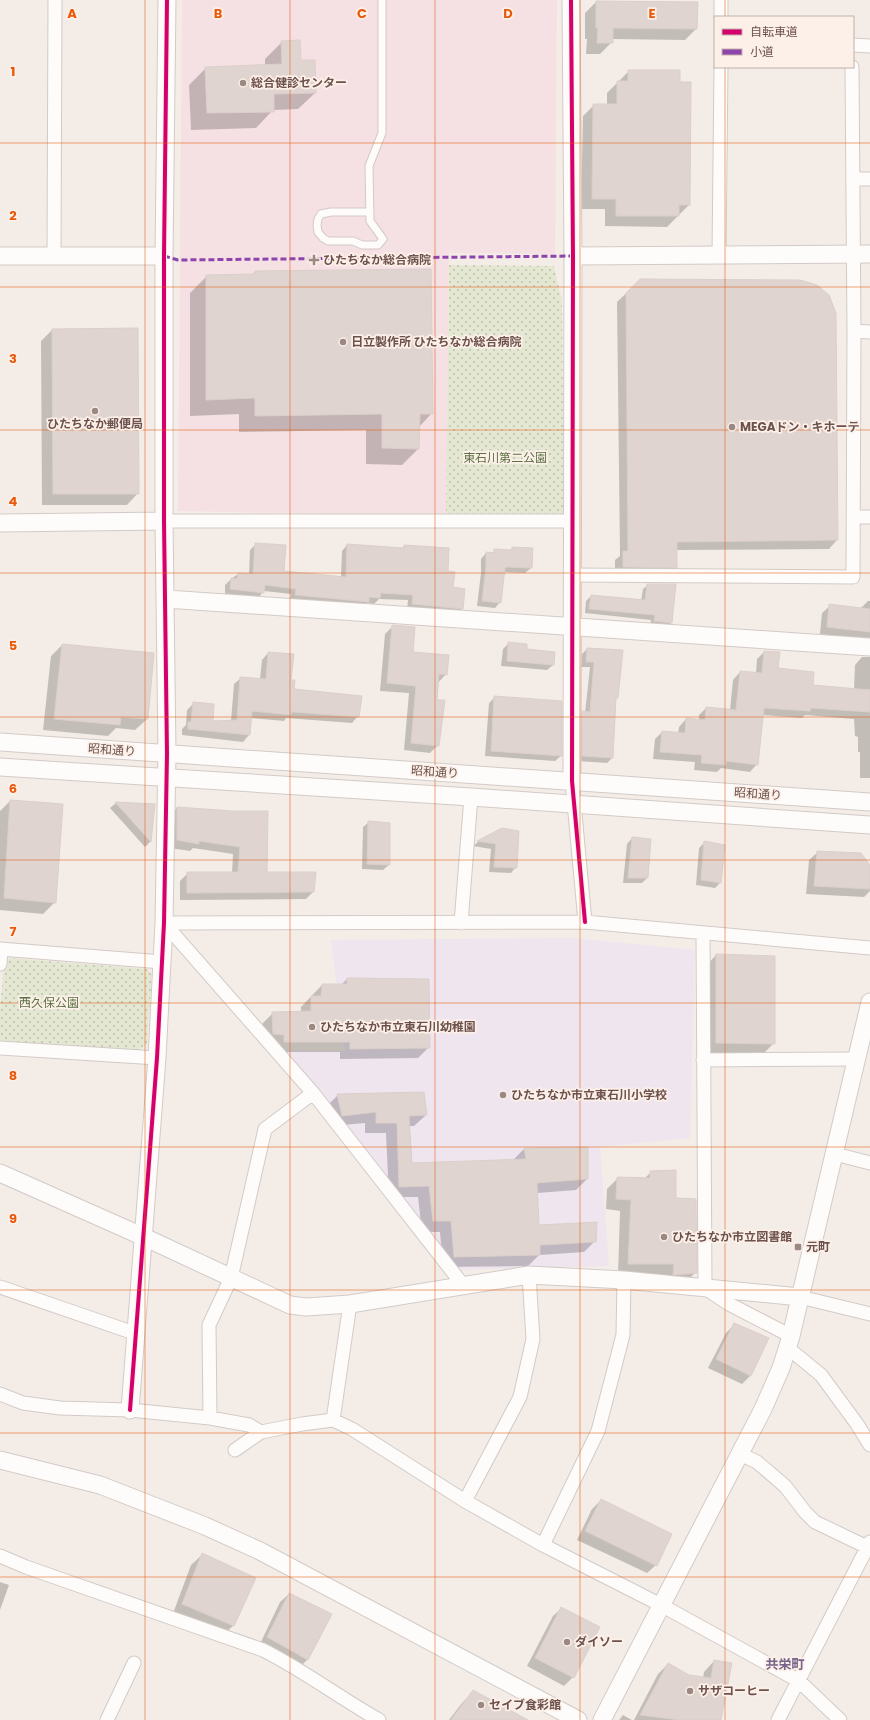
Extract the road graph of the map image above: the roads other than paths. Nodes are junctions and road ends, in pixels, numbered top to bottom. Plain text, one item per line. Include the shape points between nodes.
1 (55, 0) edge
2 (167, 0) edge
3 (382, 0) edge
4 (571, 0) edge
5 (721, 0) edge
6 (721, 16) edge
7 (854, 45) edge
8 (870, 46) edge
9 (721, 68) edge
10 (852, 68) edge
11 (854, 179) junction
12 (870, 179) edge
13 (370, 212) junction
14 (719, 254) junction
15 (852, 254) junction
16 (870, 254) edge
17 (0, 256) edge
18 (54, 256) junction
19 (164, 256) junction
20 (573, 256) junction
21 (854, 331) junction
22 (870, 332) edge
23 (853, 517) junction
24 (870, 517) edge
25 (164, 521) junction
26 (572, 521) junction
27 (0, 523) edge
28 (573, 575) junction
29 (166, 599) junction
30 (573, 627) junction
31 (870, 646) edge
32 (0, 742) edge
33 (167, 754) junction
34 (0, 767) edge
35 (166, 777) junction
36 (572, 781) junction
37 (471, 797) junction
38 (870, 802) edge
39 (575, 804) junction
40 (870, 825) edge
41 (585, 922) junction
42 (164, 923) junction
43 (461, 923) junction
44 (703, 933) junction
45 (870, 948) edge
46 (1, 949) edge
47 (162, 962) junction
48 (0, 964) edge
49 (870, 1002) edge
50 (0, 1048) edge
51 (157, 1058) junction
52 (857, 1059) junction
53 (703, 1060) junction
54 (313, 1094) junction
55 (835, 1154) junction
56 (870, 1163) edge
57 (0, 1173) edge
58 (144, 1237) junction
59 (530, 1275) junction
60 (231, 1278) junction
61 (624, 1280) junction
62 (463, 1285) junction
63 (0, 1287) edge
64 (705, 1288) junction
65 (800, 1297) junction
66 (350, 1304) junction
67 (870, 1314) edge
68 (137, 1334) junction
69 (790, 1342) junction
70 (0, 1394) edge
71 (130, 1410) junction
72 (210, 1418) junction
73 (333, 1420) junction
74 (261, 1432) junction
75 (870, 1445) edge
76 (234, 1450) dead end
77 (740, 1454) junction
78 (0, 1460) edge
79 (465, 1501) junction
80 (543, 1545) junction
81 (869, 1545) edge
82 (0, 1556) edge
83 (661, 1605) junction
84 (134, 1663) dead end
85 (799, 1681) junction
86 (107, 1720) edge
87 (379, 1720) edge
88 (578, 1720) edge
89 (602, 1720) edge
90 (778, 1720) edge
91 (840, 1720) edge

1 - 18 street
2 - 19 street
3 - 13 lane via 382,133 369,166
4 - 20 street
5 - 6 street
7 - 8 street
9 - 14 street
10 - 11 street
11 - 12 street
11 - 15 street
13 - 13 lane via 370,221 383,239 378,245 328,241 318,232 318,219 321,214
14 - 15 street
14 - 20 street
15 - 16 street
15 - 21 street
17 - 18 street
18 - 19 street
19 - 25 street
20 - 26 street
21 - 22 street
21 - 23 street
23 - 24 street
23 - 28 street via 853,577
25 - 26 street
25 - 27 street
25 - 29 street
26 - 28 street
28 - 30 street
29 - 30 street
29 - 33 street
30 - 31 street
30 - 36 street
32 - 33 street, 昭和通り
33 - 35 street
33 - 36 street, 昭和通り
34 - 35 street, 昭和通り
35 - 37 street, 昭和通り
35 - 42 street
36 - 38 street, 昭和通り
36 - 39 street
37 - 39 street, 昭和通り
37 - 43 street
39 - 40 street, 昭和通り
39 - 41 street
41 - 43 street
41 - 44 street
42 - 43 street
42 - 47 street
42 - 54 street
44 - 45 street
44 - 53 street
46 - 47 street
46 - 48 street
47 - 51 street
49 - 52 street
50 - 51 street
51 - 58 street
52 - 53 street
52 - 55 street
53 - 64 street
54 - 60 street via 265,1129
54 - 62 street
55 - 56 street
55 - 65 street
57 - 58 street
58 - 60 street
58 - 68 street
59 - 61 street
59 - 62 street
59 - 79 street via 533,1339 520,1397
60 - 66 street via 290,1305 306,1307
60 - 72 street via 209,1325
61 - 64 street
61 - 80 street via 624,1335 598,1431
62 - 66 street
63 - 68 street
64 - 65 street
64 - 69 street
65 - 67 street
65 - 69 street
66 - 73 street
68 - 71 street
69 - 75 street via 821,1375
69 - 77 street via 763,1410
70 - 71 street via 23,1403 60,1408
71 - 72 street
72 - 74 street via 248,1425
73 - 74 street
73 - 79 street via 352,1429
74 - 76 street
77 - 81 street via 757,1462 785,1486 816,1522
77 - 83 street
78 - 88 street via 100,1485 205,1526 260,1551
79 - 80 street
80 - 83 street
81 - 85 street
82 - 87 street via 263,1650 288,1662
83 - 85 street
83 - 89 street
84 - 86 street
85 - 90 street
85 - 91 street

